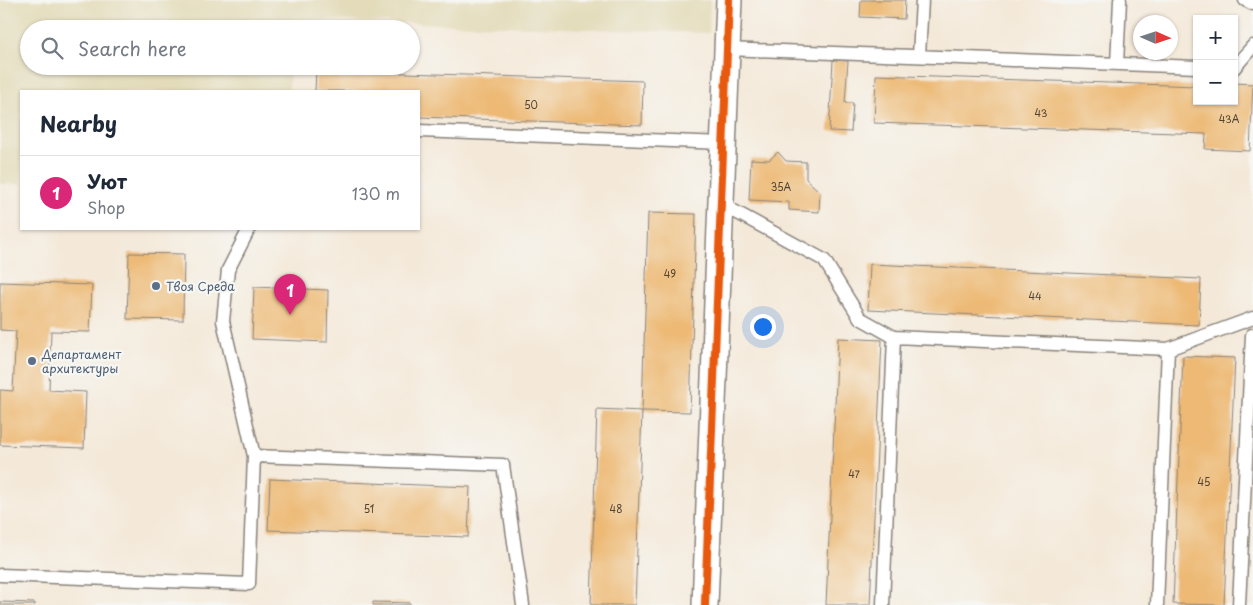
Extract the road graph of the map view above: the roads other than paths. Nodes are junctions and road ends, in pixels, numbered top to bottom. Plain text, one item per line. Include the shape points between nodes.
1 (729, 0) edge
2 (922, 0) edge
3 (1120, 0) edge
4 (1245, 0) edge
5 (1253, 4) edge
6 (1253, 46) edge
7 (727, 49) junction
8 (919, 56) junction
9 (1238, 63) edge
10 (1118, 64) junction
11 (1193, 67) edge
12 (420, 131) edge
13 (723, 143) junction
14 (721, 204) junction
15 (248, 230) edge
16 (1253, 318) edge
17 (1252, 336) edge
18 (894, 337) junction
19 (1168, 349) junction
20 (254, 456) junction
21 (0, 575) edge
22 (524, 605) edge
23 (705, 605) edge
24 (882, 605) edge
25 (1157, 605) edge
26 (1239, 605) edge

1 - 7 street
2 - 8 lane
3 - 10 lane
4 - 5 lane
6 - 9 lane
7 - 8 lane
7 - 13 street
8 - 10 lane
10 - 11 lane
12 - 13 lane
13 - 14 street
14 - 18 lane via 824,260 860,318
14 - 23 street
15 - 20 lane via 228,270 224,322
16 - 19 lane
17 - 26 lane
18 - 19 lane
18 - 24 lane
19 - 25 lane
20 - 21 lane via 249,584
20 - 22 lane via 503,465

